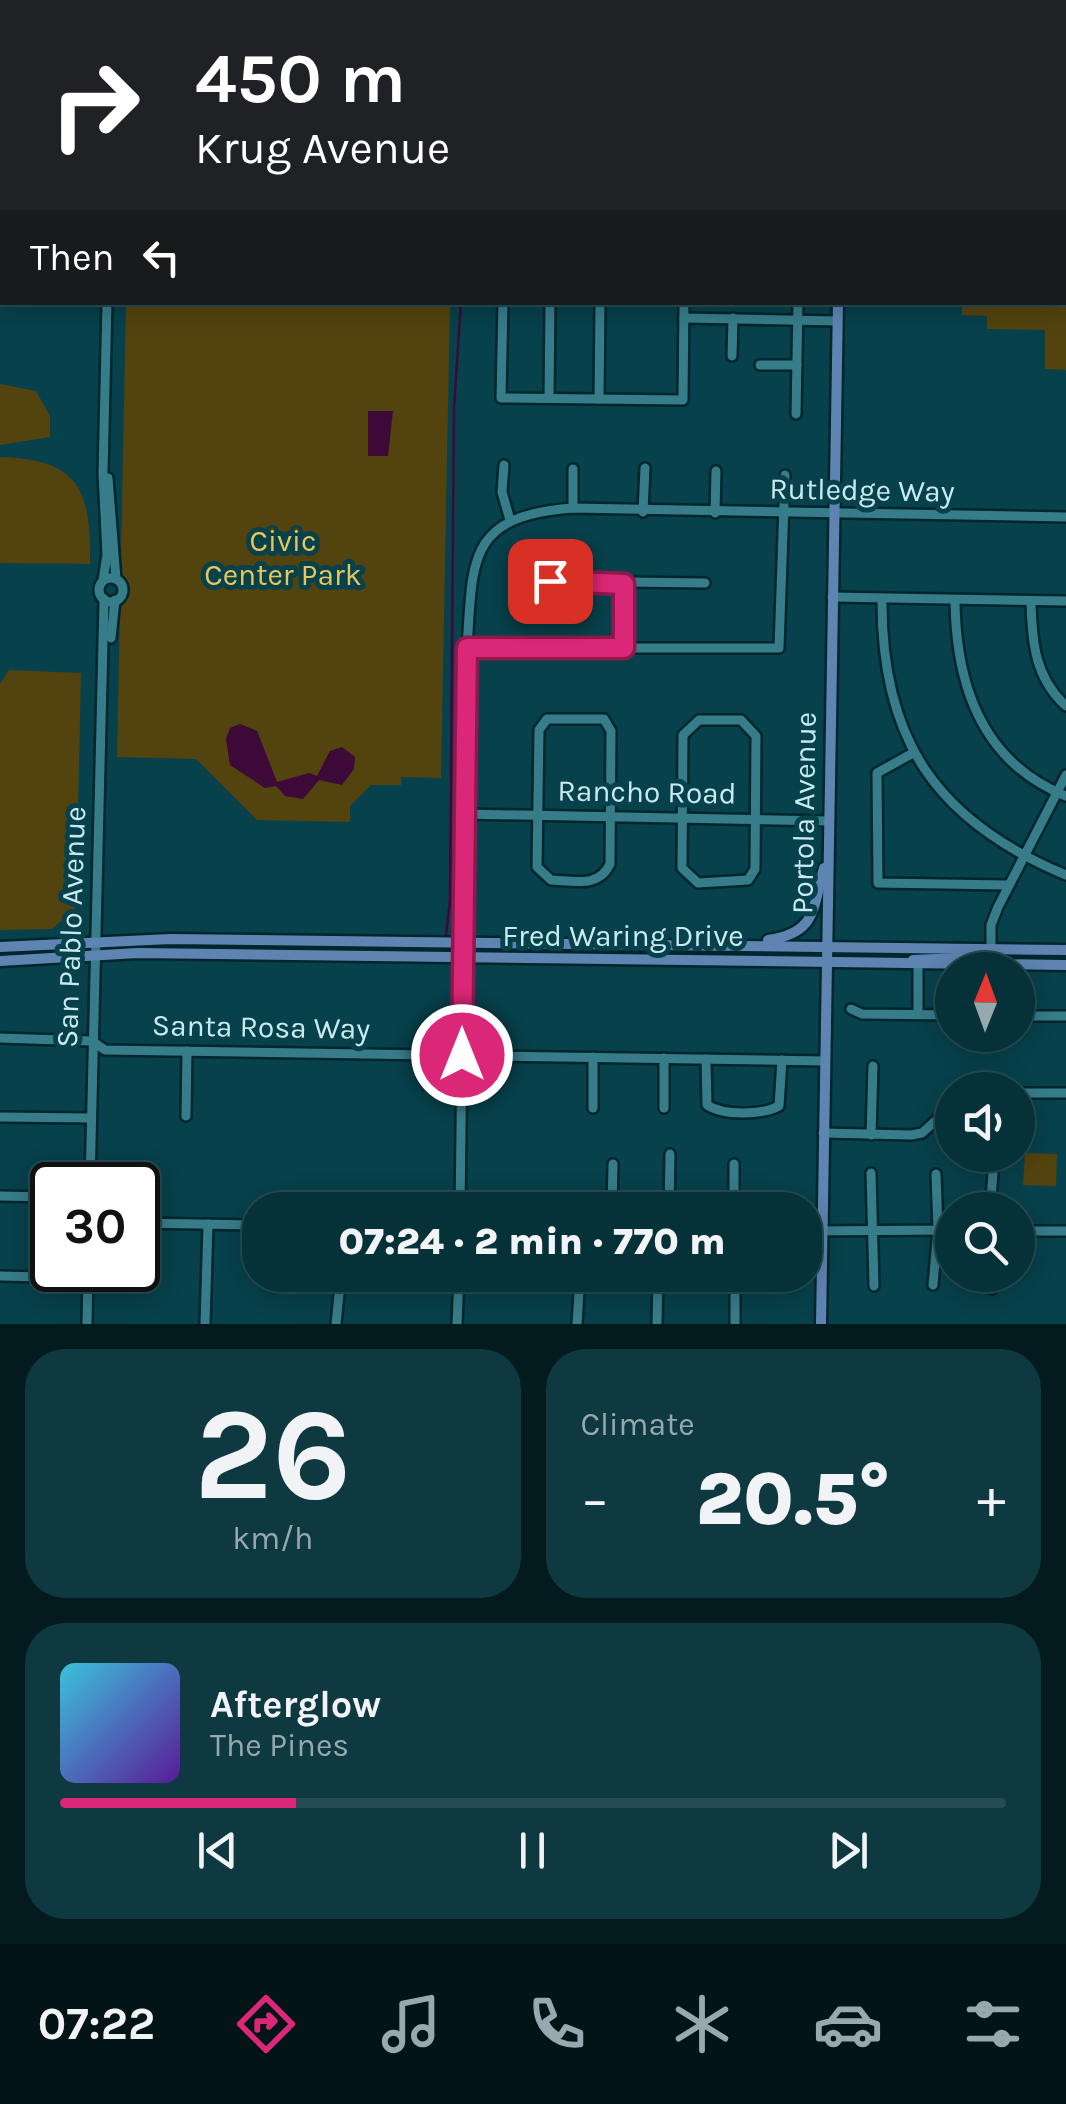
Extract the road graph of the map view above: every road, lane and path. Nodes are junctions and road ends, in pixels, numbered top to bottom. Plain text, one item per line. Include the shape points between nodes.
1 (109, 305) edge
2 (503, 305) edge
3 (550, 305) edge
4 (600, 305) edge
5 (684, 305) edge
6 (798, 305) edge
7 (838, 305) edge
8 (684, 318) junction
9 (733, 318) junction
10 (798, 320) junction
11 (837, 321) junction
12 (732, 356) dead end
13 (760, 365) dead end
14 (797, 365) junction
15 (549, 398) junction
16 (599, 399) junction
17 (796, 414) dead end
18 (504, 465) dead end
19 (105, 466) junction
20 (644, 468) dead end
21 (573, 469) dead end
22 (716, 471) dead end
23 (785, 474) dead end
24 (573, 508) junction
25 (643, 512) junction
26 (715, 513) junction
27 (783, 514) junction
28 (833, 514) junction
29 (1066, 517) edge
30 (510, 520) junction
31 (116, 579) junction
32 (104, 580) junction
33 (550, 581) dead end
34 (705, 583) dead end
35 (624, 584) junction
36 (832, 598) junction
37 (882, 598) junction
38 (109, 600) junction
39 (956, 601) junction
40 (1066, 601) edge
41 (1031, 602) junction
42 (467, 648) junction
43 (624, 648) junction
44 (1066, 706) edge
45 (913, 753) junction
46 (1066, 775) edge
47 (1062, 794) edge
48 (464, 814) junction
49 (537, 814) junction
50 (611, 816) junction
51 (682, 818) junction
52 (755, 820) junction
53 (829, 820) junction
54 (828, 852) junction
55 (1023, 857) junction
56 (1066, 875) edge
57 (1008, 885) junction
58 (94, 942) junction
59 (462, 944) junction
60 (732, 945) junction
61 (827, 946) junction
62 (0, 947) edge
63 (991, 949) junction
64 (1066, 950) edge
65 (94, 957) junction
66 (462, 959) junction
67 (0, 961) edge
68 (827, 962) junction
69 (913, 963) junction
70 (1066, 966) edge
71 (852, 1009) dead end
72 (918, 1014) junction
73 (935, 1014) edge
74 (1035, 1016) edge
75 (1066, 1016) edge
76 (0, 1038) edge
77 (92, 1041) junction
78 (186, 1051) junction
79 (462, 1055) junction
80 (593, 1057) junction
81 (664, 1058) junction
82 (706, 1058) junction
83 (782, 1060) junction
84 (824, 1061) junction
85 (873, 1066) dead end
86 (1035, 1093) edge
87 (1066, 1093) edge
88 (593, 1108) dead end
89 (664, 1108) dead end
90 (186, 1116) dead end
91 (0, 1117) edge
92 (91, 1118) junction
93 (935, 1121) edge
94 (823, 1133) junction
95 (872, 1135) junction
96 (670, 1154) dead end
97 (90, 1162) edge
98 (613, 1164) dead end
99 (734, 1164) dead end
100 (871, 1173) dead end
101 (992, 1173) dead end
102 (936, 1174) dead end
103 (460, 1192) edge
104 (612, 1192) edge
105 (670, 1192) edge
106 (734, 1192) edge
107 (937, 1192) edge
108 (991, 1192) edge
109 (0, 1196) edge
110 (30, 1197) edge
111 (160, 1223) edge
112 (208, 1224) junction
113 (242, 1225) edge
114 (872, 1229) junction
115 (935, 1230) edge
116 (1035, 1231) edge
117 (1066, 1231) edge
118 (822, 1232) joint
119 (935, 1258) edge
120 (30, 1275) edge
121 (0, 1276) edge
122 (932, 1285) dead end
123 (874, 1286) dead end
124 (88, 1292) edge
125 (339, 1292) edge
126 (459, 1292) edge
127 (579, 1292) edge
128 (658, 1292) edge
129 (735, 1292) edge
130 (821, 1292) edge
131 (88, 1324) edge
132 (205, 1324) edge
133 (336, 1324) edge
134 (457, 1324) edge
135 (576, 1324) edge
136 (657, 1324) edge
137 (735, 1324) edge
138 (821, 1324) edge

1 - 19 street
2 - 15 street via 501,398
3 - 15 street
4 - 16 street
5 - 8 street
6 - 10 street
7 - 11 main road, Portola Avenue
8 - 9 street
8 - 16 street via 683,400
9 - 10 street
9 - 12 street
10 - 11 street
10 - 14 street
11 - 28 main road, Portola Avenue
13 - 14 street
14 - 17 street
15 - 16 street
18 - 30 street
19 - 31 street
19 - 32 street
20 - 25 street
21 - 24 street
22 - 26 street
23 - 27 street
24 - 25 street, Rutledge Way
24 - 30 street, Rutledge Way
25 - 26 street, Rutledge Way
26 - 27 street, Rutledge Way
27 - 28 street, Rutledge Way
27 - 43 street via 779,648
28 - 29 street, Rutledge Way
28 - 36 main road, Portola Avenue
30 - 42 street via 484,543 472,566
31 - 32 street
31 - 38 street via 122,588
32 - 38 street via 99,590
33 - 35 street
34 - 35 street
35 - 43 street
36 - 37 street
36 - 53 main road, Portola Avenue
37 - 39 street
37 - 45 street via 889,694
38 - 58 street, San Pablo Avenue
39 - 41 street
39 - 47 street via 962,680 973,705 1010,760
40 - 41 street
41 - 44 street via 1040,668
42 - 43 street
42 - 48 street
45 - 55 street via 970,822
45 - 57 street via 877,773 878,882
46 - 47 street
47 - 55 street
48 - 49 street, Rancho Road
48 - 59 street
49 - 50 street, Rancho Road
49 - 50 street via 542,876 594,882 610,864
49 - 50 street via 539,730 547,718 577,718 604,720 611,731
50 - 51 street, Rancho Road
51 - 52 street, Rancho Road
51 - 52 street via 682,868 698,882 748,880 755,869
51 - 52 street via 683,735 699,720 741,720 756,736
52 - 53 street, Rancho Road
53 - 54 main road, Portola Avenue
54 - 60 main road via 810,919 800,932
54 - 61 main road, Portola Avenue
55 - 56 street
55 - 57 street
57 - 63 street via 991,925
58 - 59 main road, Fred Waring Drive
58 - 62 main road, Fred Waring Drive
58 - 65 street, San Pablo Avenue
59 - 60 main road, Fred Waring Drive
59 - 66 street
60 - 61 main road, Fred Waring Drive
61 - 63 main road, Fred Waring Drive
61 - 68 main road, Portola Avenue
63 - 64 main road, Fred Waring Drive
63 - 69 main road via 982,957 924,956
65 - 66 main road, Fred Waring Drive
65 - 67 main road, Fred Waring Drive
65 - 77 street, San Pablo Avenue
66 - 68 main road, Fred Waring Drive
66 - 79 street
68 - 69 main road, Fred Waring Drive
68 - 84 main road, Portola Avenue
69 - 70 main road, Fred Waring Drive
69 - 72 street
71 - 72 street
72 - 73 street
74 - 75 street
76 - 77 street, Santa Rosa Way
77 - 78 street, Santa Rosa Way via 105,1050
77 - 92 street, San Pablo Avenue
78 - 79 street, Santa Rosa Way
78 - 90 street
79 - 80 street, Santa Rosa Way
79 - 103 street
80 - 81 street, Santa Rosa Way
80 - 88 street
81 - 82 street, Santa Rosa Way
81 - 89 street
82 - 83 street, Santa Rosa Way
82 - 83 street via 707,1105 768,1112 779,1106
83 - 84 street, Santa Rosa Way
84 - 94 main road, Portola Avenue
85 - 95 street
86 - 87 street
91 - 92 street
92 - 97 street, San Pablo Avenue
93 - 95 street via 922,1133
94 - 95 street
94 - 118 main road, Portola Avenue
96 - 105 street
98 - 104 street
99 - 106 street
100 - 114 street
101 - 108 street
102 - 107 street
109 - 110 street
111 - 112 street
112 - 113 street
112 - 132 street
114 - 115 street
114 - 118 street
114 - 123 street
116 - 117 street
119 - 122 street
120 - 121 street
124 - 131 street
125 - 133 street
126 - 134 street
127 - 135 street
128 - 136 street
129 - 137 street
130 - 138 main road, Portola Avenue

